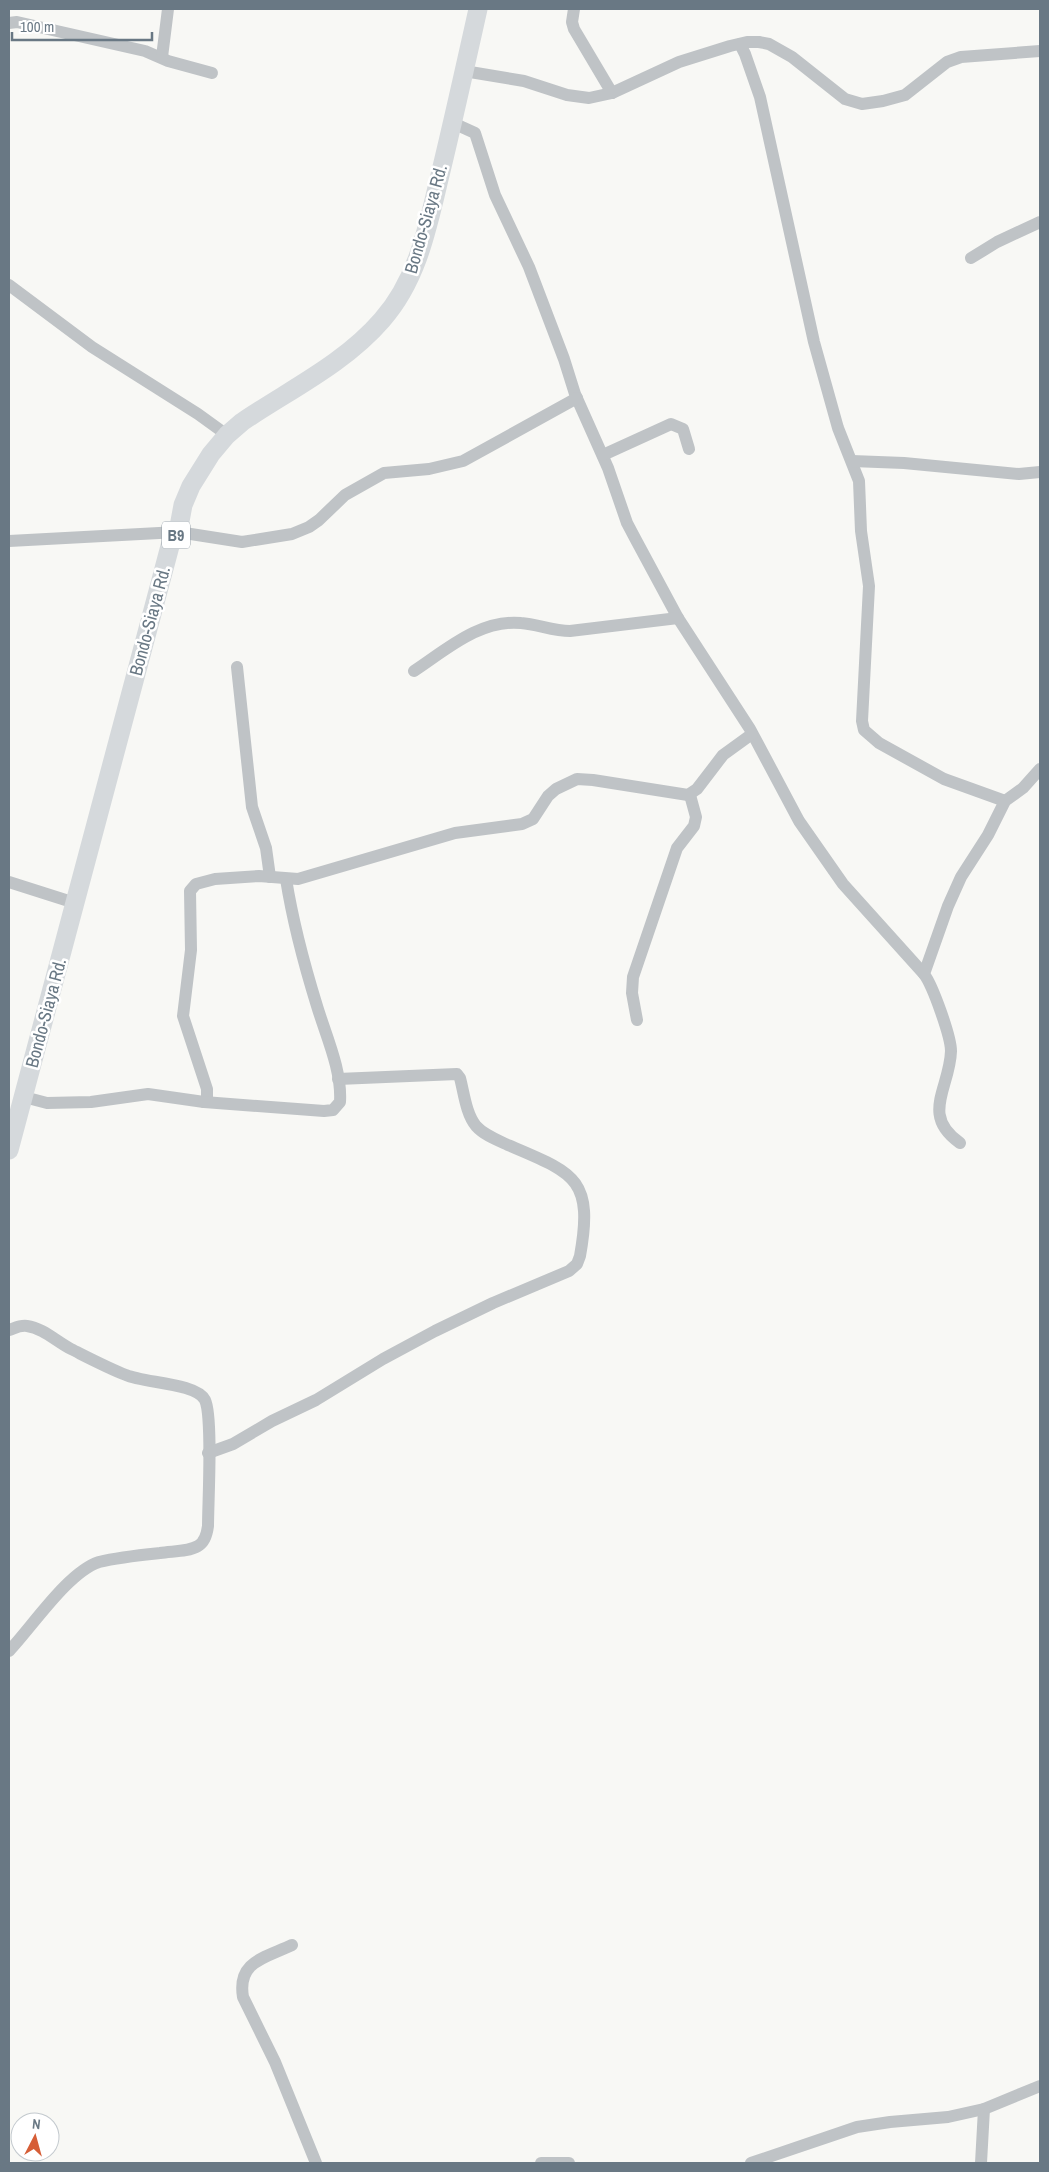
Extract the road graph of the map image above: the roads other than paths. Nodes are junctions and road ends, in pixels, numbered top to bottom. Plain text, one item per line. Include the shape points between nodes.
1 (168, 9) edge
2 (478, 9) edge
3 (574, 9) edge
4 (9, 23) edge
5 (740, 44) junction
6 (1040, 51) edge
7 (162, 57) junction
8 (464, 71) junction
9 (212, 73) dead end
10 (612, 93) junction
11 (453, 123) junction
12 (1040, 222) edge
13 (971, 258) dead end
14 (9, 285) edge
15 (577, 398) junction
16 (227, 435) junction
17 (689, 449) dead end
18 (602, 454) junction
19 (852, 461) junction
20 (1040, 472) edge
21 (178, 532) junction
22 (9, 541) edge
23 (678, 618) junction
24 (237, 667) dead end
25 (414, 671) dead end
26 (752, 734) junction
27 (1040, 769) edge
28 (690, 795) junction
29 (1005, 801) junction
30 (270, 877) junction
31 (286, 879) junction
32 (9, 882) edge
33 (75, 902) junction
34 (924, 974) junction
35 (637, 1020) dead end
36 (338, 1079) junction
37 (24, 1097) junction
38 (204, 1102) junction
39 (960, 1143) dead end
40 (9, 1150) edge
41 (9, 1330) edge
42 (208, 1453) junction
43 (9, 1651) edge
44 (292, 1945) dead end
45 (1040, 2086) edge
46 (984, 2109) junction
47 (316, 2163) edge
48 (540, 2163) edge
49 (568, 2163) edge
50 (751, 2163) edge
51 (981, 2163) edge

1 - 7 street
2 - 8 highway, Bondo-Siaya Rd. / B9
3 - 10 street via 574,29
4 - 7 street via 17,22
5 - 6 street via 769,44 797,61 845,99 862,104 905,95 947,62 961,57
5 - 10 street via 679,62
5 - 19 street via 763,110 814,342 838,428
7 - 9 street
8 - 10 street via 524,81 579,98
8 - 11 highway, Bondo-Siaya Rd. / B9
11 - 15 street via 475,133 488,179 529,267
11 - 16 highway, Bondo-Siaya Rd. / B9 via 416,264 389,311 345,354
12 - 13 street via 996,242
14 - 16 street via 92,347
15 - 18 street
15 - 21 street via 463,461 430,469 384,473 344,495 319,520 301,532 242,542
16 - 21 highway, Bondo-Siaya Rd. / B9 via 191,486 183,505
17 - 18 street via 683,429 671,424
18 - 23 street via 627,523
19 - 20 street via 904,462 1019,474
19 - 29 street via 859,481 868,586 864,730 879,743 944,780
21 - 22 street
21 - 33 highway, Bondo-Siaya Rd. / B9 via 170,546
23 - 25 street via 570,631 520,623 498,624 471,634
23 - 26 street
24 - 30 street via 252,807 266,848
26 - 28 street via 723,755
26 - 34 street via 791,807 843,884
27 - 29 street
28 - 31 street via 576,779 556,789 528,822 456,832 309,877
28 - 35 street via 696,817 694,826 677,848 633,977
29 - 34 street via 953,892
30 - 31 street
30 - 38 street via 215,879 196,884 190,891 191,950 182,1009 206,1088
31 - 36 street via 298,945
32 - 33 street
33 - 37 highway, Bondo-Siaya Rd. / B9
34 - 39 street via 951,1048 940,1120 948,1135
36 - 38 street via 340,1102 333,1110
36 - 42 street via 457,1074 475,1125 496,1139 553,1164 577,1184 585,1206 580,1256 569,1272 444,1326 316,1400 234,1444
37 - 38 street via 47,1103 90,1102 148,1094
37 - 40 highway, Bondo-Siaya Rd. / B9
41 - 42 street via 29,1326 127,1376 166,1383 198,1394 206,1403
42 - 43 street via 207,1535 202,1543 197,1547 97,1563 86,1569
44 - 47 street via 254,1963 242,1976 241,1986
45 - 46 street
46 - 50 street via 948,2117 870,2124
46 - 51 street
48 - 49 street

